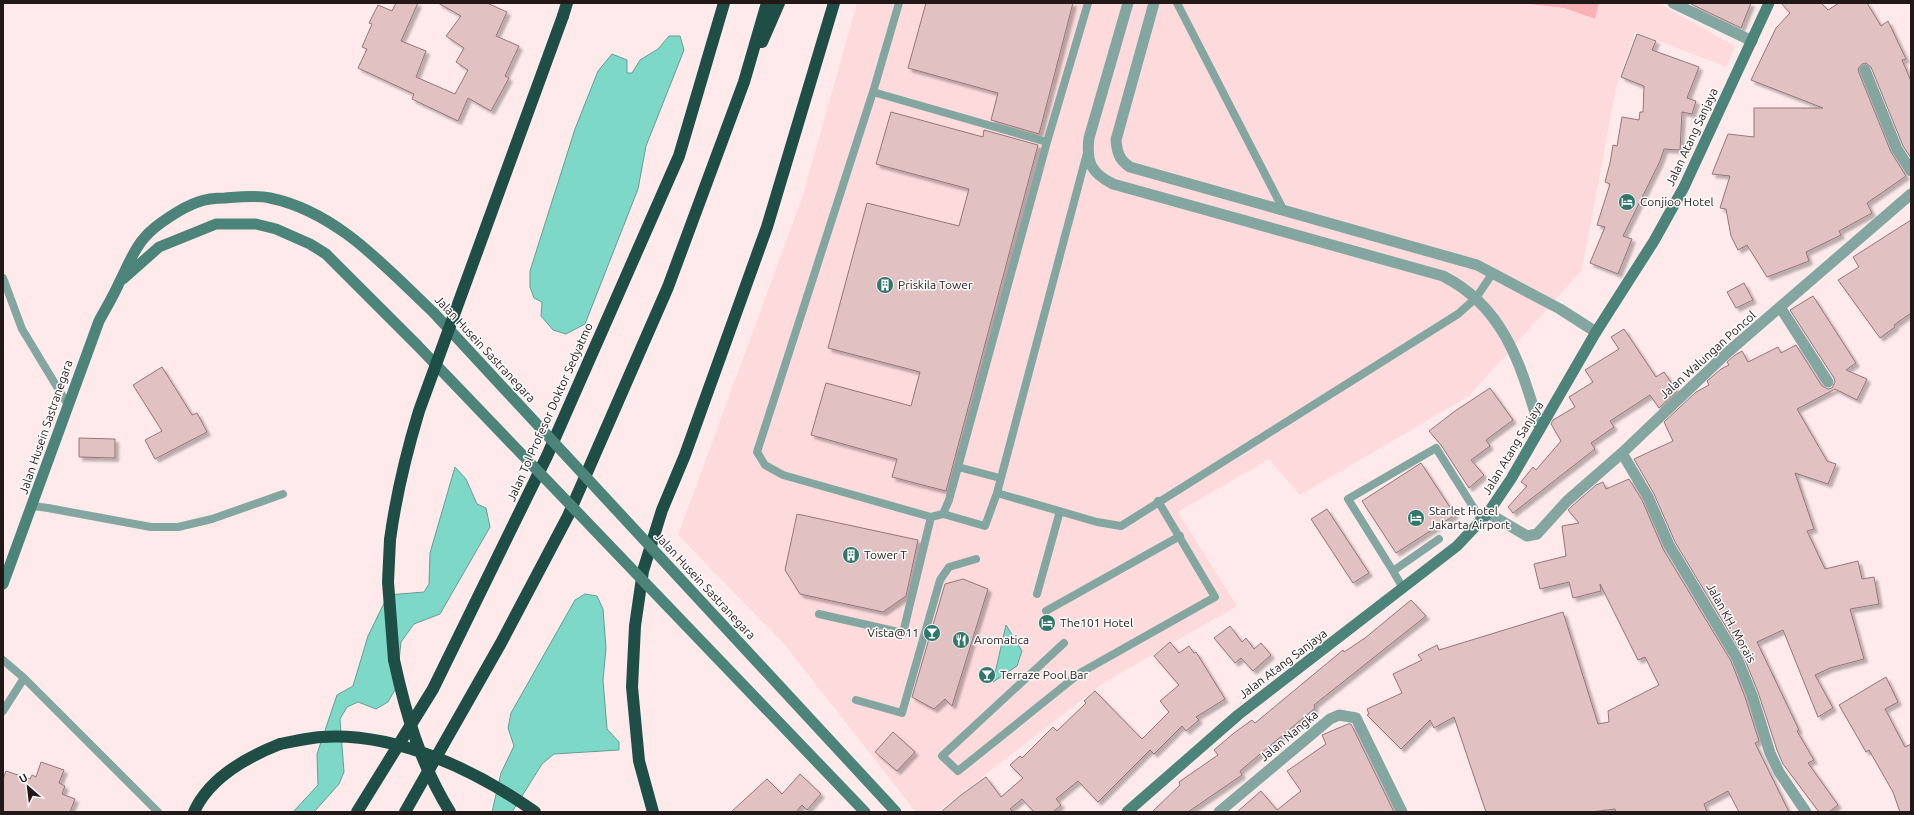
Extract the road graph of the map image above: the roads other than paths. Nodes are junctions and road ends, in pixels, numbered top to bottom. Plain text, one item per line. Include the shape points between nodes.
1 (568, 3) edge
2 (724, 3) edge
3 (767, 3) edge
4 (780, 3) edge
5 (834, 3) edge
6 (899, 3) edge
7 (1088, 3) edge
8 (1128, 3) edge
9 (1154, 3) edge
10 (1178, 3) edge
11 (1673, 3) edge
12 (1768, 3) edge
13 (1752, 41) junction
14 (1865, 70) dead end
15 (744, 82) junction
16 (874, 92) junction
17 (1047, 142) junction
18 (1087, 152) junction
19 (1910, 171) edge
20 (1911, 194) edge
21 (1284, 211) junction
22 (1492, 274) junction
23 (3, 279) edge
24 (121, 281) junction
25 (1476, 298) junction
26 (1780, 307) junction
27 (1596, 332) junction
28 (1828, 382) dead end
29 (68, 405) junction
30 (1540, 429) junction
31 (1622, 452) junction
32 (958, 467) junction
33 (1000, 478) junction
34 (997, 493) junction
35 (283, 494) dead end
36 (1158, 502) junction
37 (33, 506) junction
38 (1060, 511) junction
39 (943, 514) junction
40 (931, 517) junction
41 (1485, 517) junction
42 (1180, 536) junction
43 (1439, 539) dead end
44 (976, 559) dead end
45 (1393, 571) junction
46 (3, 584) edge
47 (1403, 588) junction
48 (1037, 594) dead end
49 (1046, 611) dead end
50 (819, 614) dead end
51 (1064, 643) dead end
52 (3, 660) edge
53 (24, 678) junction
54 (856, 700) dead end
55 (3, 711) edge
56 (379, 776) junction
57 (158, 812) edge
58 (194, 812) edge
59 (350, 812) edge
60 (357, 812) edge
61 (405, 812) edge
62 (450, 812) edge
63 (535, 812) edge
64 (653, 812) edge
65 (865, 812) edge
66 (896, 812) edge
67 (1127, 812) edge
68 (1220, 812) edge
69 (1402, 812) edge
70 (1806, 812) edge

1 - 62 highway, bridge via 419,411 395,502 388,582 394,660 412,732 434,785
2 - 56 highway, Jalan Tol Profesor Doktor Sedyatmo via 679,156 547,456 433,689
3 - 15 highway
4 - 15 highway
5 - 64 highway via 767,227 685,455 662,510 643,571 635,626 632,687 639,761
6 - 16 lane
7 - 17 lane
8 - 18 street
9 - 21 street via 1116,140 1119,157 1130,167
10 - 21 lane
11 - 13 street
12 - 13 main road, Jalan Atang Sanjaya
13 - 27 main road, Jalan Atang Sanjaya via 1684,186 1654,241
14 - 19 street via 1896,149
15 - 61 highway via 668,287 568,516 501,644
16 - 17 lane
16 - 40 lane via 757,452 765,465 783,475
17 - 32 lane
18 - 25 street via 1098,175 1113,184 1442,276
18 - 33 lane
20 - 26 street, Jalan Walungan Poncol
21 - 22 street via 1462,260
22 - 25 lane
22 - 27 street via 1560,309
23 - 29 lane via 22,329
24 - 29 main road, Jalan Husein Sastranegara via 92,336
24 - 65 main road, Jalan Husein Sastranegara, bridge via 159,247 216,224 256,224 276,229 326,254 418,345
24 - 66 main road, Jalan Husein Sastranegara, bridge via 135,248 146,235 198,202 216,198 269,198 298,207 340,228 434,312
25 - 30 street via 1500,327 1519,362
25 - 36 lane via 1458,314
26 - 28 street
26 - 31 street, Jalan Walungan Poncol via 1728,352
27 - 30 main road, Jalan Atang Sanjaya
29 - 37 main road, Jalan Husein Sastranegara
30 - 41 main road, Jalan Atang Sanjaya
31 - 41 street, Jalan Walungan Poncol via 1567,501 1537,534 1527,536
31 - 70 street, Jalan KH. Morais via 1648,497 1670,545 1736,658 1752,695 1770,753 1779,772
32 - 33 lane
32 - 39 lane
33 - 34 lane
34 - 38 lane
34 - 39 lane via 986,526
35 - 37 lane via 212,519 178,527 151,526
36 - 38 lane via 1121,526
36 - 42 lane
37 - 46 main road, Jalan Husein Sastranegara
38 - 48 lane
39 - 40 lane
40 - 50 lane via 903,633
41 - 45 lane via 1436,448 1348,499
41 - 47 main road, Jalan Atang Sanjaya via 1456,546
42 - 49 lane
42 - 51 lane via 1215,597 1080,673 958,771 942,756
43 - 45 lane
44 - 54 lane via 949,567 940,580 902,713
45 - 47 lane
47 - 67 main road, Jalan Atang Sanjaya via 1238,715
52 - 53 lane
53 - 55 lane
53 - 57 lane
56 - 59 highway
56 - 60 highway, Jalan Tol Profesor Doktor Sedyatmo
58 - 63 highway, bridge via 214,784 261,751 280,744 322,737 400,745 493,784
68 - 69 street, Jalan Nangka via 1330,718 1339,715 1356,718

